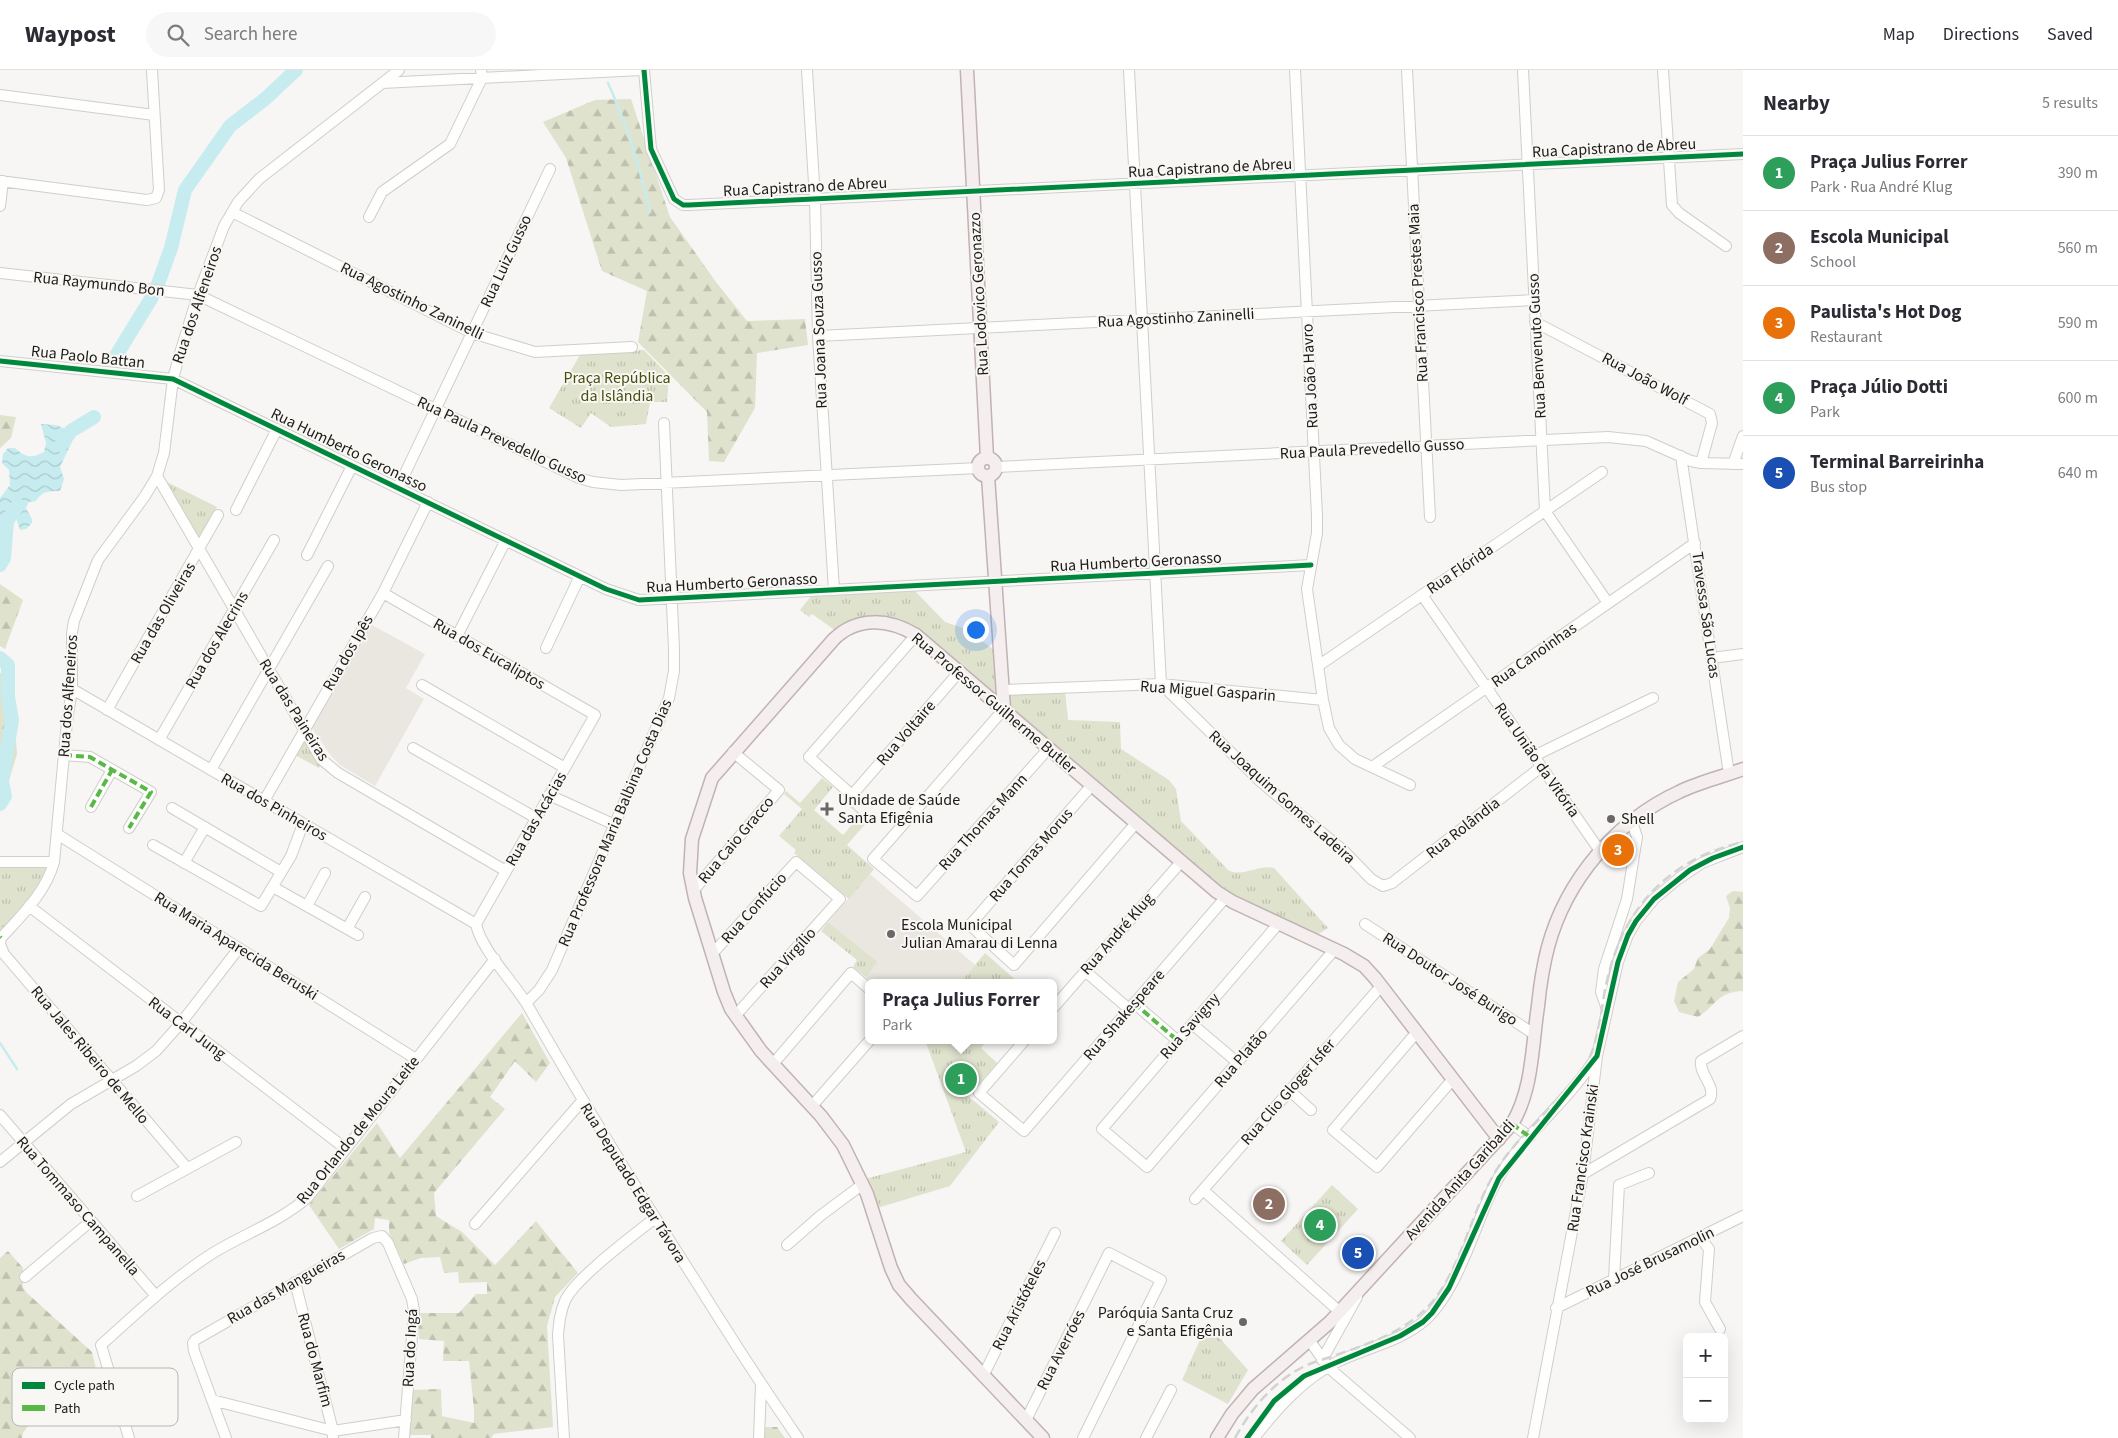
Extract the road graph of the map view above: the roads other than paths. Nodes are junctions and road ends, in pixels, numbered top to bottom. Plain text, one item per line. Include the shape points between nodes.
1 (152, 70) edge
2 (398, 70) edge
3 (642, 70) edge
4 (807, 70) edge
5 (967, 70) edge
6 (1129, 70) edge
7 (1294, 70) edge
8 (1407, 70) edge
9 (1522, 70) edge
10 (1663, 70) edge
11 (481, 74) edge
12 (382, 83) junction
13 (0, 95) edge
14 (154, 115) junction
15 (1743, 154) edge
16 (1668, 158) junction
17 (1527, 165) junction
18 (550, 169) dead end
19 (1412, 170) junction
20 (1300, 176) junction
21 (1, 181) edge
22 (1135, 184) junction
23 (974, 192) junction
24 (815, 199) junction
25 (0, 206) edge
26 (232, 212) junction
27 (369, 216) dead end
28 (1726, 246) dead end
29 (0, 273) edge
30 (198, 295) junction
31 (1534, 300) junction
32 (1419, 305) junction
33 (1307, 311) junction
34 (1142, 319) junction
35 (1535, 322) junction
36 (980, 328) junction
37 (472, 333) junction
38 (818, 336) junction
39 (632, 347) dead end
40 (0, 361) edge
41 (173, 379) junction
42 (436, 409) junction
43 (664, 423) dead end
44 (277, 429) junction
45 (1743, 436) edge
46 (1541, 440) junction
47 (1426, 446) junction
48 (1314, 452) junction
49 (1681, 456) junction
50 (1149, 460) junction
51 (1701, 463) junction
52 (1738, 464) edge
53 (352, 466) junction
54 (988, 467) junction
55 (1602, 472) dead end
56 (827, 475) junction
57 (157, 476) junction
58 (667, 483) junction
59 (398, 488) junction
60 (428, 502) junction
61 (236, 510) dead end
62 (1545, 511) junction
63 (218, 515) dead end
64 (1430, 517) dead end
65 (274, 540) dead end
66 (506, 540) junction
67 (1695, 543) junction
68 (199, 549) junction
69 (307, 555) dead end
70 (1311, 565) junction
71 (328, 566) dead end
72 (1155, 573) junction
73 (580, 576) junction
74 (995, 582) junction
75 (834, 590) junction
76 (383, 593) junction
77 (1422, 595) junction
78 (672, 599) junction
79 (1608, 603) junction
80 (234, 610) junction
81 (916, 634) junction
82 (458, 636) junction
83 (546, 648) dead end
84 (1743, 654) edge
85 (1712, 658) junction
86 (1318, 666) junction
87 (269, 670) junction
88 (960, 671) junction
89 (1161, 684) junction
90 (422, 685) dead end
91 (1487, 688) junction
92 (72, 689) junction
93 (1002, 690) junction
94 (1653, 698) dead end
95 (1323, 700) junction
96 (1004, 709) junction
97 (107, 710) junction
98 (596, 715) joint
99 (304, 731) junction
100 (159, 740) junction
101 (413, 748) dead end
102 (1049, 748) junction
103 (733, 752) junction
104 (64, 754) junction
105 (1534, 756) junction
106 (1372, 767) junction
107 (1542, 767) junction
108 (565, 768) junction
109 (1743, 769) edge
110 (112, 770) junction
111 (211, 770) junction
112 (1730, 774) junction
113 (1092, 785) junction
114 (1410, 785) dead end
115 (549, 796) junction
116 (264, 801) junction
117 (91, 807) dead end
118 (172, 808) dead end
119 (536, 818) junction
120 (1632, 822) junction
121 (1136, 823) junction
122 (303, 824) junction
123 (615, 825) junction
124 (204, 827) junction
125 (130, 828) dead end
126 (57, 834) junction
127 (153, 845) dead end
128 (1743, 847) edge
129 (1600, 851) junction
130 (0, 862) edge
131 (54, 862) junction
132 (184, 862) junction
133 (1180, 862) junction
134 (506, 871) junction
135 (281, 872) junction
136 (326, 873) dead end
137 (273, 886) junction
138 (1383, 886) joint
139 (693, 891) junction
140 (366, 896) dead end
141 (1225, 898) junction
142 (840, 899) joint
143 (29, 906) junction
144 (307, 906) junction
145 (1279, 923) junction
146 (476, 924) junction
147 (1365, 924) dead end
148 (347, 929) junction
149 (358, 935) dead end
150 (0, 937) edge
151 (239, 948) junction
152 (1335, 949) junction
153 (712, 954) junction
154 (495, 959) junction
155 (1085, 972) junction
156 (865, 985) edge
157 (1381, 986) junction
158 (526, 1003) junction
159 (1057, 1004) edge
160 (1131, 1006) junction
161 (1607, 1010) junction
162 (735, 1016) junction
163 (181, 1022) junction
164 (1192, 1024) junction
165 (1417, 1032) junction
166 (1534, 1034) junction
167 (1743, 1036) edge
168 (1178, 1041) junction
169 (866, 1044) edge
170 (1021, 1044) edge
171 (1597, 1056) junction
172 (416, 1059) junction
173 (1237, 1062) junction
174 (773, 1064) junction
175 (1453, 1079) junction
176 (111, 1080) junction
177 (1290, 1091) junction
178 (582, 1101) junction
179 (812, 1106) junction
180 (1311, 1110) dead end
181 (0, 1115) edge
182 (1512, 1124) junction
183 (1530, 1137) junction
184 (1499, 1139) junction
185 (23, 1142) junction
186 (236, 1142) dead end
187 (346, 1149) junction
188 (0, 1162) edge
189 (1147, 1167) joint
190 (186, 1168) junction
191 (1649, 1173) dead end
192 (1583, 1174) junction
193 (863, 1184) junction
194 (1203, 1190) junction
195 (137, 1196) dead end
196 (1195, 1199) dead end
197 (1743, 1216) edge
198 (654, 1218) junction
199 (91, 1221) junction
200 (475, 1224) dead end
201 (1055, 1233) dead end
202 (382, 1236) joint
203 (1700, 1236) junction
204 (787, 1245) dead end
205 (25, 1277) dead end
206 (1614, 1279) junction
207 (295, 1282) junction
208 (1361, 1289) junction
209 (156, 1296) junction
210 (1556, 1308) junction
211 (1340, 1312) junction
212 (1720, 1329) dead end
213 (1310, 1341) junction
214 (1325, 1364) junction
215 (108, 1368) edge
216 (983, 1376) junction
217 (762, 1385) junction
218 (1171, 1390) dead end
219 (212, 1400) junction
220 (406, 1420) junction
221 (1026, 1420) junction
222 (125, 1426) edge
223 (333, 1434) edge
224 (129, 1438) edge
225 (226, 1438) edge
226 (404, 1438) edge
227 (564, 1438) edge
228 (759, 1438) edge
229 (798, 1438) edge
230 (1043, 1438) edge
231 (1083, 1438) edge
232 (1146, 1438) edge
233 (1217, 1438) edge
234 (1254, 1438) edge
235 (1410, 1438) edge
236 (1533, 1438) edge

1 - 14 street
2 - 12 street, Rua dos Alfeneiros
3 - 11 street
3 - 24 street, Rua Capistrano de Abreu via 651,149 678,203
4 - 24 street, Rua Joana Souza Gusso
5 - 23 main road, Rua Lodovico Geronazzo
6 - 22 street
7 - 20 street, Rua João Havro
8 - 19 street, Rua Francisco Prestes Maia
9 - 17 street, Rua Benvenuto Gusso
10 - 16 street
11 - 12 street
11 - 27 street via 450,144 386,188
12 - 26 street, Rua dos Alfeneiros via 273,167 248,190
13 - 14 street
14 - 21 street via 159,190 156,198 147,200
15 - 16 street, Rua Capistrano de Abreu
16 - 17 street, Rua Capistrano de Abreu
16 - 28 street via 1671,200 1675,210
17 - 19 street, Rua Capistrano de Abreu
17 - 31 street, Rua Benvenuto Gusso
18 - 37 street, Rua Luiz Gusso
19 - 20 street, Rua Capistrano de Abreu
19 - 32 street, Rua Francisco Prestes Maia
20 - 22 street, Rua Capistrano de Abreu
20 - 33 street, Rua João Havro
21 - 25 street
22 - 23 street, Rua Capistrano de Abreu
22 - 34 street
23 - 24 street, Rua Capistrano de Abreu
23 - 36 main road, Rua Lodovico Geronazzo
24 - 38 street, Rua Joana Souza Gusso
26 - 30 street, Rua dos Alfeneiros
26 - 37 street, Rua Agostinho Zaninelli
29 - 30 street, Rua Raymundo Bon
30 - 41 street, Rua dos Alfeneiros
30 - 42 street, Rua Paula Prevedello Gusso
31 - 32 street, Rua Agostinho Zaninelli
31 - 35 street, Rua Benvenuto Gusso
32 - 33 street, Rua Agostinho Zaninelli
32 - 47 street, Rua Francisco Prestes Maia
33 - 34 street, Rua Agostinho Zaninelli
33 - 48 street, Rua João Havro
34 - 36 street, Rua Agostinho Zaninelli
34 - 50 street
35 - 46 street, Rua Benvenuto Gusso
35 - 51 street, Rua João Wolf via 1710,414 1712,423
36 - 38 street, Rua Agostinho Zaninelli
36 - 54 main road, Rua Lodovico Geronazzo
37 - 39 street, Rua Agostinho Zaninelli via 523,350 545,353
37 - 42 street, Rua Luiz Gusso
38 - 56 street, Rua Joana Souza Gusso
40 - 41 street, Rua Paolo Battan
41 - 44 street, Rua Humberto Geronasso
41 - 57 street, Rua dos Alfeneiros via 166,441
42 - 58 street, Rua Paula Prevedello Gusso via 579,478 620,485
42 - 59 street, Rua Luiz Gusso
43 - 58 street, Rua Professora Maria Balbina Costa Dias
44 - 53 street, Rua Humberto Geronasso
44 - 61 street
45 - 52 street
46 - 47 street, Rua Paula Prevedello Gusso
46 - 49 street, Rua Paula Prevedello Gusso via 1636,439
46 - 62 street, Rua Benvenuto Gusso
47 - 48 street, Rua Paula Prevedello Gusso
47 - 64 street, Rua Francisco Prestes Maia
48 - 50 street, Rua Paula Prevedello Gusso
48 - 70 street, Rua João Havro via 1317,524
49 - 51 street, Rua Paula Prevedello Gusso
49 - 67 street, Travessa São Lucas
50 - 54 street, Rua Paula Prevedello Gusso
50 - 72 street
51 - 52 street, Rua Paula Prevedello Gusso
53 - 59 street, Rua Humberto Geronasso
53 - 69 street
54 - 56 street, Rua Paula Prevedello Gusso
54 - 74 main road, Rua Lodovico Geronazzo
55 - 62 street, Rua Flórida
56 - 58 street, Rua Paula Prevedello Gusso
56 - 75 street, Rua Joana Souza Gusso
57 - 68 street, Rua das Paineiras
57 - 92 street, Rua dos Alfeneiros via 94,567 73,627
58 - 78 street, Rua Professora Maria Balbina Costa Dias
59 - 60 street, Rua Humberto Geronasso
60 - 66 street, Rua Humberto Geronasso
60 - 76 street, Rua dos Ipês
62 - 77 street, Rua Flórida
62 - 79 street
63 - 68 street, Rua das Oliveiras
65 - 80 street, Rua dos Alecrins
66 - 73 street, Rua Humberto Geronasso
66 - 82 street
67 - 79 street, Rua Canoinhas
67 - 85 street, Travessa São Lucas
68 - 80 street, Rua das Paineiras
68 - 97 street, Rua das Oliveiras
70 - 72 street, Rua Humberto Geronasso
70 - 86 street, Rua João Havro via 1307,589
71 - 87 street
72 - 74 street, Rua Humberto Geronasso
72 - 89 street
73 - 78 street, Rua Humberto Geronasso via 639,600
73 - 83 street
74 - 75 street, Rua Humberto Geronasso
74 - 93 main road, Rua Lodovico Geronazzo
75 - 78 street, Rua Humberto Geronasso
76 - 82 street, Rua dos Eucaliptos
76 - 99 street, Rua dos Ipês
77 - 86 street, Rua Flórida
77 - 91 street, Rua União da Vitória
78 - 123 street, Rua Professora Maria Balbina Costa Dias via 674,660 669,698
79 - 91 street, Rua Canoinhas
80 - 87 street, Rua das Paineiras
80 - 100 street, Rua dos Alecrins
81 - 88 main road, Rua Professor Guilherme Butler
81 - 88 street, Rua Voltaire via 809,757 852,795
81 - 103 main road, Rua Professor Guilherme Butler via 887,622 846,629
82 - 98 street, Rua dos Eucaliptos
84 - 85 street
85 - 112 street, Travessa São Lucas
86 - 95 street, Rua João Havro
87 - 99 street, Rua das Paineiras
87 - 111 street
88 - 96 main road, Rua Professor Guilherme Butler
89 - 93 street, Rua Miguel Gasparin
89 - 95 street, Rua Miguel Gasparin
89 - 138 street, Rua Joaquim Gomes Ladeira via 1267,788
90 - 108 street
91 - 105 street, Rua União da Vitória
91 - 106 street, Rua Canoinhas
92 - 97 street, Rua dos Pinheiros
92 - 104 street, Rua dos Alfeneiros
93 - 96 main road, Rua Lodovico Geronazzo
94 - 105 street
95 - 106 street, Rua João Havro via 1330,728 1339,745
96 - 102 main road, Rua Professor Guilherme Butler
96 - 102 street, Rua Thomas Mann via 874,860 917,896
97 - 100 street, Rua dos Pinheiros
98 - 108 street, Rua das Acácias
99 - 116 street, Rua dos Ipês
99 - 134 street, Rua das Paineiras via 321,759 338,773
100 - 111 street, Rua dos Pinheiros
101 - 119 street
102 - 113 main road, Rua Professor Guilherme Butler
103 - 139 main road, Rua Professor Guilherme Butler via 712,778 692,839
103 - 139 street, Rua Caio Gracco via 779,790
104 - 110 street via 90,757
104 - 126 street, Rua dos Alfeneiros
105 - 107 street, Rua União da Vitória
106 - 114 street, Rua João Havro
107 - 129 street, Rua União da Vitória
107 - 138 street, Rua Rolândia via 1392,883
108 - 115 street, Rua das Acácias
109 - 112 main road, Avenida Anita Garibaldi
110 - 117 street
110 - 125 street via 150,792
111 - 116 street, Rua dos Pinheiros
112 - 120 main road, Avenida Anita Garibaldi via 1678,792
113 - 121 main road, Rua Professor Guilherme Butler
113 - 121 street, Rua Tomas Morus via 970,925 1014,965
115 - 119 street, Rua das Acácias
115 - 123 street
116 - 122 street, Rua dos Pinheiros
118 - 124 street
119 - 134 street, Rua das Acácias
120 - 129 main road, Avenida Anita Garibaldi
120 - 161 street, Rua Francisco Krainski via 1637,837 1627,898 1604,969 1601,992
121 - 133 main road, Rua Professor Guilherme Butler
122 - 135 street
122 - 146 street, Rua dos Pinheiros
123 - 158 street, Rua Professora Maria Balbina Costa Dias via 552,970
124 - 132 street
124 - 135 street
126 - 131 street, Rua dos Alfeneiros
126 - 151 street, Rua Maria Aparecida Beruski
127 - 132 street
128 - 161 street via 1690,870 1644,910 1628,935 1618,962
129 - 166 main road, Avenida Anita Garibaldi via 1573,888 1553,930 1543,970
130 - 131 street
131 - 143 street, Rua dos Alfeneiros via 46,883
132 - 137 street via 261,906
133 - 141 main road, Rua Professor Guilherme Butler
133 - 155 street, Rua André Klug
134 - 146 street, Rua das Acácias
135 - 137 street
136 - 144 street
137 - 144 street
139 - 153 main road, Rua Professor Guilherme Butler
140 - 148 street
141 - 145 main road, Rua Professor Guilherme Butler
141 - 160 street, Rua Shakespeare
142 - 153 street, Rua Confúcio via 796,862
142 - 162 street, Rua Virgílio
143 - 150 street, Rua dos Alfeneiros
143 - 163 street, Rua Carl Jung
144 - 148 street
145 - 152 main road, Rua Professor Guilherme Butler
145 - 164 street, Rua Savigny
146 - 154 street, Rua Deputado Edgar Távora
147 - 166 street, Rua Doutor José Burigo
148 - 149 street
150 - 176 street, Rua Jales Ribeiro de Mello via 4,954
151 - 163 street
151 - 172 street, Rua Maria Aparecida Beruski
152 - 157 main road, Rua Professor Guilherme Butler via 1364,966
152 - 173 street, Rua Platão
153 - 162 main road, Rua Professor Guilherme Butler via 726,1000
154 - 158 street, Rua Deputado Edgar Távora
154 - 172 street, Rua Orlando de Moura Leite
155 - 159 street, Rua André Klug
155 - 160 street
156 - 174 street via 851,973
157 - 165 main road, Rua Professor Guilherme Butler
157 - 177 street, Rua Clio Gloger Isfer
158 - 178 street, Rua Deputado Edgar Távora
160 - 168 street
160 - 170 street, Rua Shakespeare via 1024,1131 979,1092
161 - 171 street, Rua Francisco Krainski
162 - 174 main road, Rua Professor Guilherme Butler
163 - 176 street via 147,1059
163 - 187 street, Rua Carl Jung
164 - 168 street, Rua Savigny
164 - 173 street
165 - 175 main road, Rua Professor Guilherme Butler
165 - 175 street via 1333,1130 1377,1167
166 - 182 main road, Avenida Anita Garibaldi via 1526,1092
167 - 192 street via 1701,1061 1712,1095 1707,1102
168 - 189 street, Rua Savigny via 1102,1129
169 - 179 street
171 - 183 street
171 - 192 street, Rua Francisco Krainski
172 - 187 street, Rua Orlando de Moura Leite
173 - 189 street, Rua Platão
174 - 179 main road, Rua Professor Guilherme Butler
175 - 184 main road, Rua Professor Guilherme Butler
176 - 185 street via 71,1104
176 - 190 street, Rua Jales Ribeiro de Mello
177 - 180 street
177 - 194 street, Rua Clio Gloger Isfer
178 - 198 street, Rua Deputado Edgar Távora
178 - 200 street
179 - 193 main road, Rua Professor Guilherme Butler via 843,1145
181 - 185 street, Rua Tommaso Campanella
182 - 183 street
182 - 184 main road, Avenida Anita Garibaldi
183 - 214 street via 1494,1186 1449,1288 1432,1313 1406,1333
184 - 208 main road, Avenida Anita Garibaldi
185 - 188 street
185 - 199 street, Rua Tommaso Campanella
186 - 190 street
187 - 209 street, Rua Orlando de Moura Leite via 302,1203 212,1254
190 - 195 street
191 - 206 street via 1619,1185
192 - 210 street, Rua Francisco Krainski
193 - 204 street
193 - 216 main road, Rua Professor Guilherme Butler via 899,1285
194 - 196 street, Rua Clio Gloger Isfer
194 - 211 street
197 - 203 street, Rua José Brusamolin
198 - 217 street, Rua Deputado Edgar Távora
198 - 227 street via 565,1299 558,1335
199 - 205 street
199 - 209 street, Rua Tommaso Campanella
201 - 216 street, Rua Aristóteles
202 - 207 street, Rua das Mangueiras
202 - 220 street, Rua do Ingá via 412,1299 414,1311
203 - 206 street, Rua José Brusamolin
203 - 212 street via 1709,1249 1705,1302
206 - 210 street, Rua José Brusamolin
207 - 219 street, Rua das Mangueiras via 198,1337 193,1343
207 - 223 street, Rua do Marfim
208 - 211 main road, Avenida Anita Garibaldi
208 - 214 street
209 - 215 street, Rua Orlando de Moura Leite via 101,1344
210 - 236 street, Rua Francisco Krainski
211 - 213 main road, Avenida Anita Garibaldi
213 - 214 street
213 - 233 main road, Avenida Anita Garibaldi via 1253,1389
214 - 234 street
214 - 235 street
216 - 221 main road, Rua Professor Guilherme Butler
217 - 228 street
217 - 229 street, Rua Deputado Edgar Távora
218 - 232 street
219 - 223 street
219 - 225 street
220 - 223 street
220 - 226 street, Rua do Ingá
221 - 230 main road, Rua Professor Guilherme Butler
221 - 231 street, Rua Averróes via 1109,1253 1161,1280
222 - 224 street, Rua Orlando de Moura Leite

